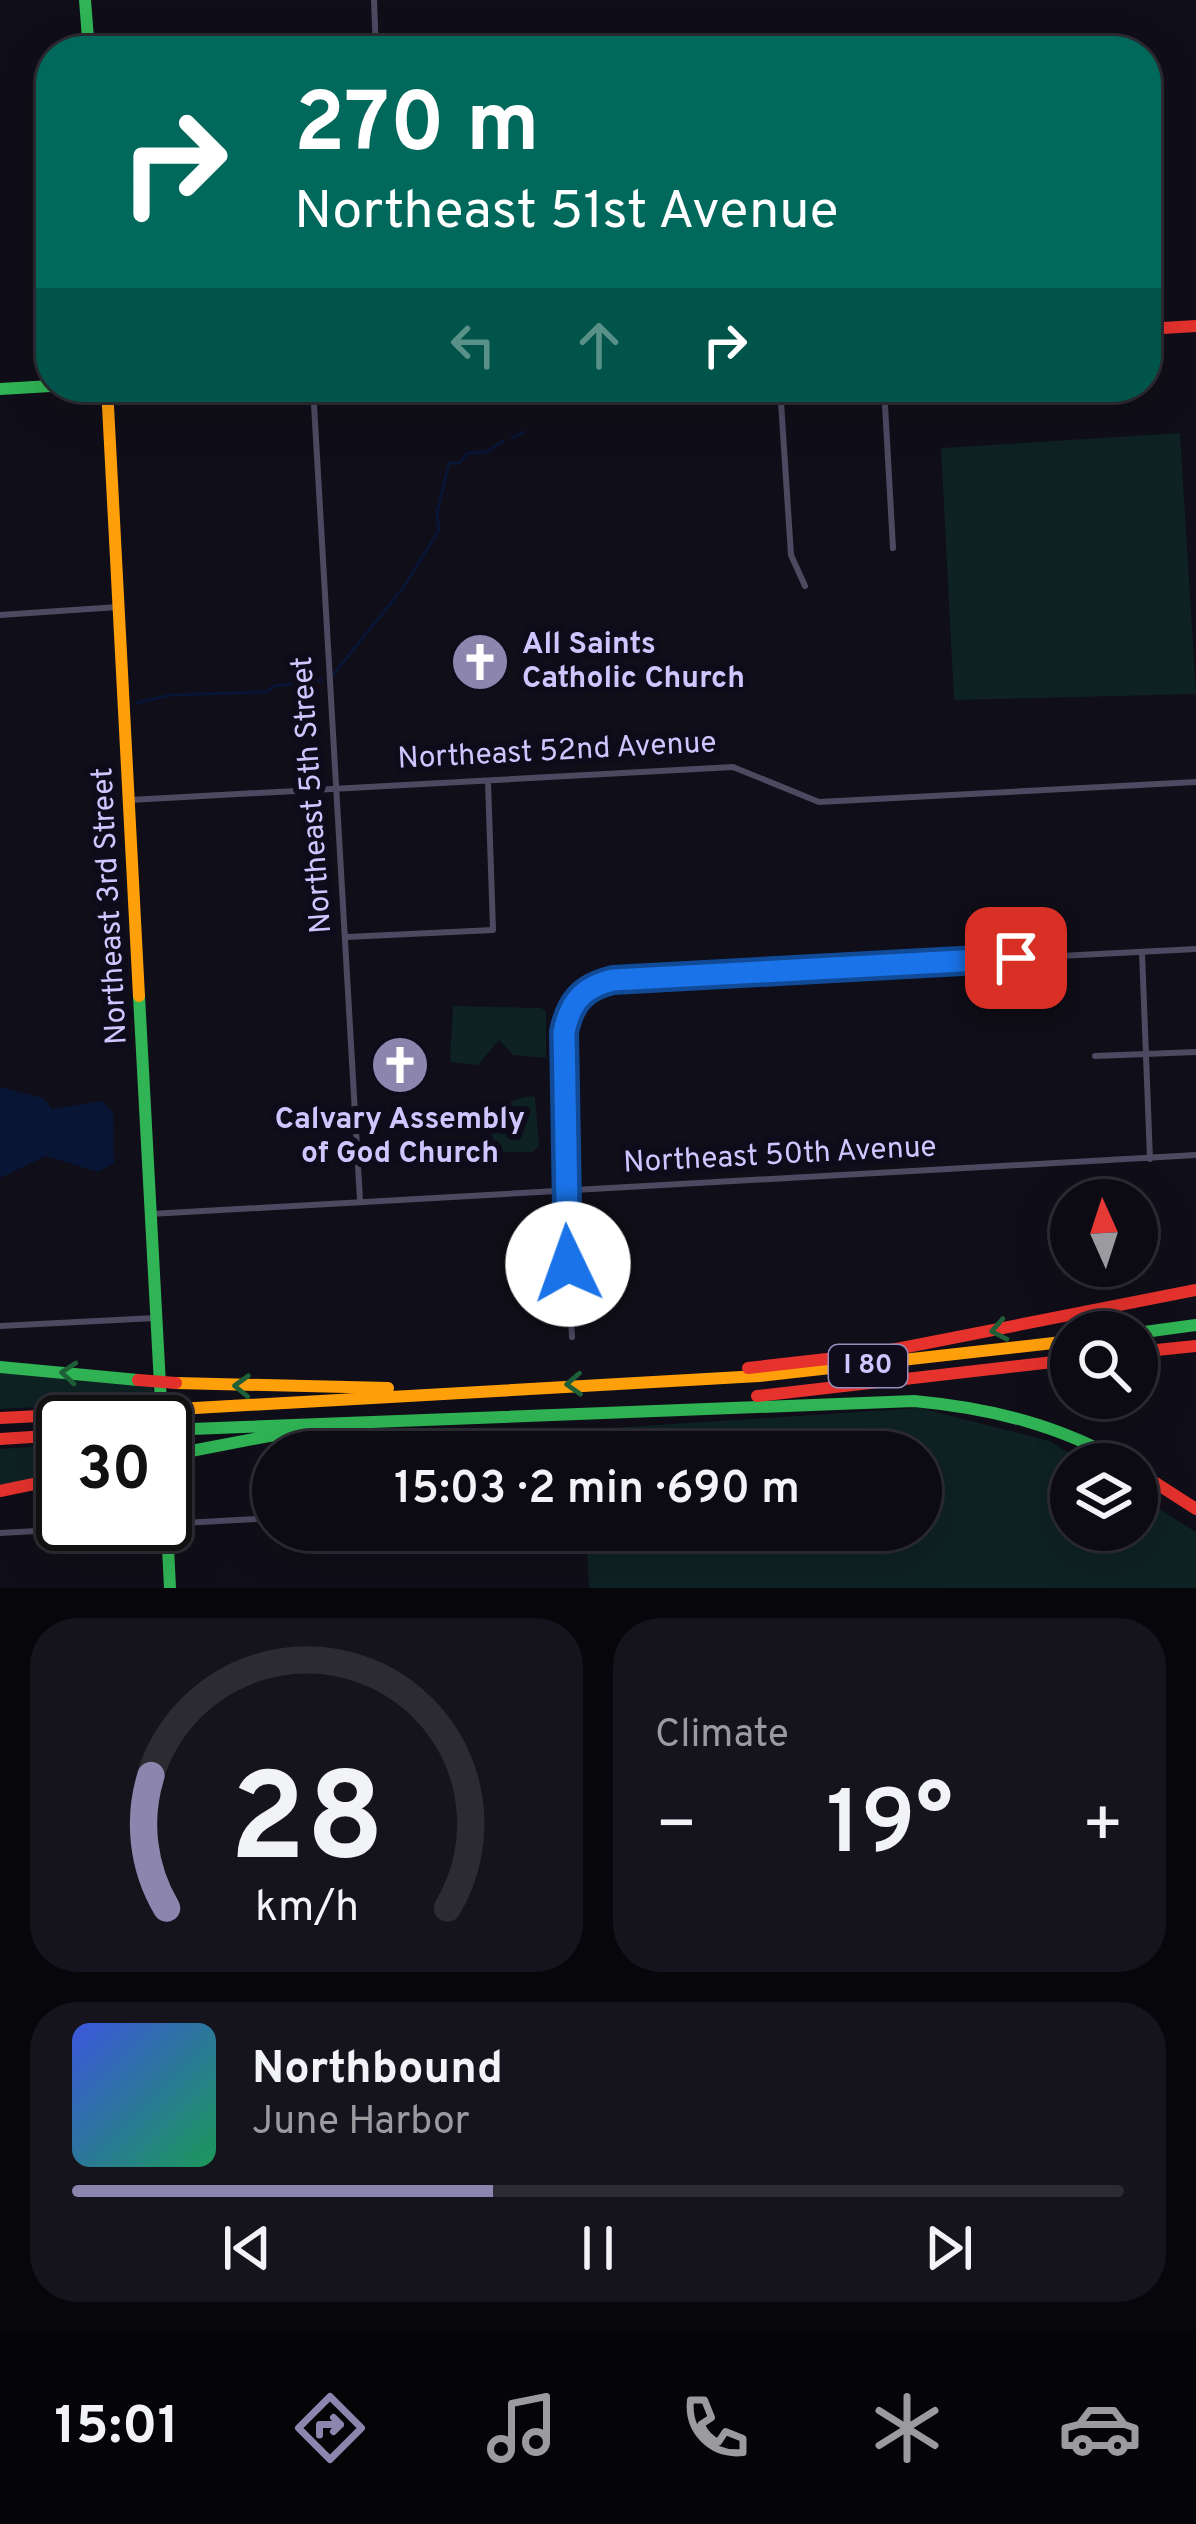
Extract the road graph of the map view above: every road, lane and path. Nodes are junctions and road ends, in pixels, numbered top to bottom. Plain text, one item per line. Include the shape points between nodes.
1 (85, 0) edge
2 (374, 0) edge
3 (88, 36) edge
4 (375, 36) edge
5 (1196, 326) edge
6 (1161, 328) edge
7 (36, 387) edge
8 (0, 389) edge
9 (108, 402) edge
10 (315, 402) edge
11 (781, 402) edge
12 (885, 402) edge
13 (893, 548) dead end
14 (805, 586) dead end
15 (118, 608) junction
16 (0, 615) edge
17 (488, 781) junction
18 (1196, 782) edge
19 (338, 788) junction
20 (130, 800) junction
21 (347, 937) junction
22 (1196, 949) edge
23 (1142, 952) junction
24 (1196, 1052) edge
25 (1147, 1054) junction
26 (1095, 1056) dead end
27 (1196, 1155) edge
28 (1150, 1159) junction
29 (564, 1191) junction
30 (360, 1200) junction
31 (150, 1214) junction
32 (1196, 1290) edge
33 (155, 1318) junction
34 (1196, 1325) edge
35 (0, 1326) edge
36 (1158, 1330) edge
37 (572, 1336) dead end
38 (1050, 1344) edge
39 (1196, 1346) edge
40 (1158, 1350) edge
41 (1050, 1362) edge
42 (0, 1367) edge
43 (663, 1380) junction
44 (485, 1389) junction
45 (164, 1395) edge
46 (666, 1407) junction
47 (490, 1414) junction
48 (0, 1418) edge
49 (192, 1426) edge
50 (36, 1437) edge
51 (0, 1439) edge
52 (1084, 1443) edge
53 (192, 1451) edge
54 (36, 1484) edge
55 (1158, 1485) edge
56 (0, 1491) edge
57 (1196, 1509) edge
58 (252, 1519) edge
59 (192, 1523) edge
60 (36, 1531) edge
61 (0, 1533) edge
62 (168, 1551) edge
63 (170, 1588) edge

1 - 3 main road
2 - 4 street
5 - 6 main road
7 - 8 main road
9 - 15 main road, Northeast 3rd Street
10 - 19 street, Northeast 5th Street
11 - 14 street via 790,542
12 - 13 street
15 - 16 street
15 - 20 main road, Northeast 3rd Street
17 - 18 street, Northeast 52nd Avenue via 734,767 819,802
17 - 19 street, Northeast 52nd Avenue
17 - 21 street via 493,930
19 - 20 street, Northeast 52nd Avenue
19 - 21 street, Northeast 5th Street
20 - 31 main road, Northeast 3rd Street
21 - 30 street, Northeast 5th Street
22 - 23 street
23 - 25 street
23 - 29 street via 613,980 579,995 566,1018
24 - 25 street
25 - 26 street
25 - 28 street
27 - 28 street, Northeast 50th Avenue
28 - 29 street, Northeast 50th Avenue
29 - 30 street, Northeast 50th Avenue
29 - 37 street
30 - 31 street, Northeast 50th Avenue
31 - 33 main road, Northeast 3rd Street
32 -> 43 main road via 871,1354
33 - 35 street
33 - 45 main road, Northeast 3rd Street
34 - 36 main road
38 - 43 main road, I 80
39 - 40 main road
41 - 46 main road
44 -> 42 main road, bridge via 176,1383
43 -> 44 main road, I 80
44 - 48 main road, I 80, bridge
46 - 47 main road
46 - 52 main road via 956,1404
47 - 49 main road
47 - 53 main road
50 - 51 main road
54 - 56 main road
55 - 57 main road
58 - 59 street
60 - 61 street
62 - 63 main road

